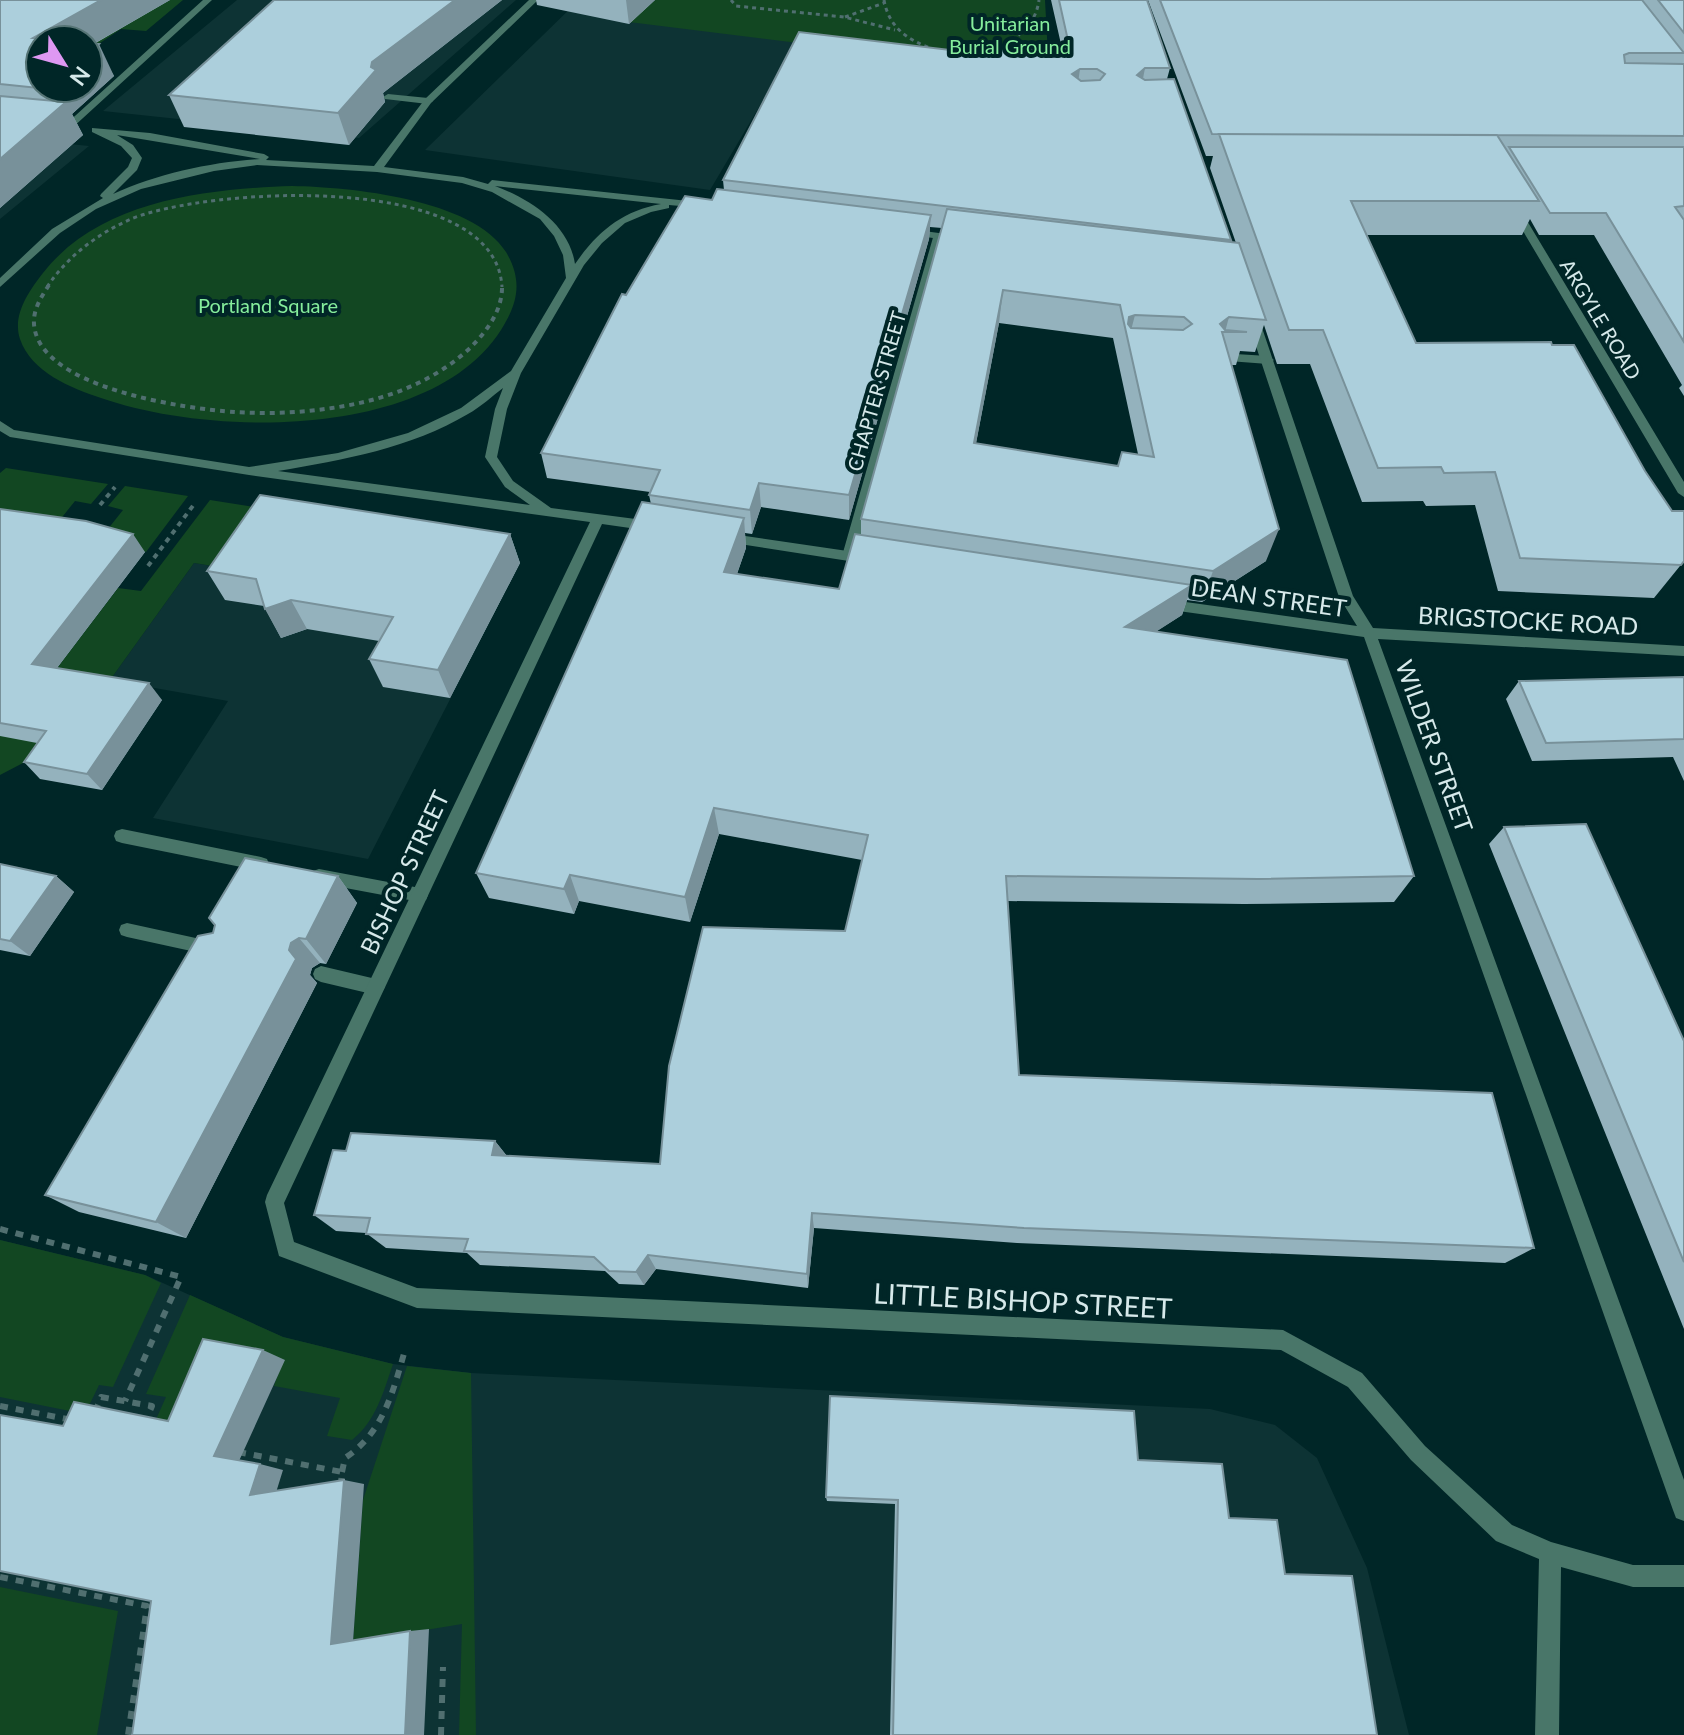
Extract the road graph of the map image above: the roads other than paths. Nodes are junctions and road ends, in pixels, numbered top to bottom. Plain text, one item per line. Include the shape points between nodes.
1 (208, 0) edge
2 (534, 0) edge
3 (388, 97) edge
4 (428, 101) junction
5 (54, 126) edge
6 (68, 127) junction
7 (95, 130) junction
8 (293, 163) junction
9 (377, 169) junction
10 (463, 180) junction
11 (1504, 191) edge
12 (691, 204) junction
13 (92, 207) junction
14 (722, 208) edge
15 (892, 230) edge
16 (938, 236) junction
17 (968, 240) edge
18 (571, 278) junction
19 (0, 284) edge
20 (1247, 300) edge
21 (1219, 357) edge
22 (1268, 360) junction
23 (515, 373) junction
24 (3, 430) edge
25 (249, 471) junction
26 (1684, 493) edge
27 (546, 510) junction
28 (598, 518) junction
29 (660, 528) edge
30 (707, 535) edge
31 (849, 556) junction
32 (880, 561) edge
33 (1148, 602) edge
34 (1369, 633) junction
35 (1684, 651) edge
36 (122, 836) dead end
37 (420, 895) junction
38 (127, 930) dead end
39 (228, 952) edge
40 (321, 974) dead end
41 (376, 987) junction
42 (286, 1249) joint
43 (1684, 1510) edge
44 (1550, 1553) junction
45 (1684, 1576) edge
46 (1547, 1735) edge

1 - 6 street
2 - 4 street
3 - 4 street
4 - 9 street
5 - 6 street
6 - 7 street
7 - 8 street
7 - 13 street via 123,141 137,158
8 - 9 street
8 - 13 street via 257,162 174,177
9 - 10 street
10 - 12 street
10 - 18 street via 496,190 544,217 564,245
11 - 26 street, ARGYLE ROAD
12 - 14 street
12 - 18 street via 657,207 618,223 586,252
13 - 19 street via 56,231
15 - 16 street
16 - 17 street
16 - 31 street, CHAPTER STREET
18 - 23 street
20 - 22 street, WILDER STREET
21 - 22 street
22 - 34 street, WILDER STREET via 1346,597
23 - 25 street via 465,411 412,436 338,457
23 - 27 street via 491,457 509,484
24 - 25 street
25 - 27 street
27 - 28 street
28 - 29 street
28 - 37 street, BISHOP STREET
30 - 31 street
31 - 32 street
33 - 34 street, DEAN STREET
34 - 35 street, BRIGSTOCKE ROAD
34 - 43 street, WILDER STREET
36 - 37 street
37 - 41 street, BISHOP STREET
38 - 39 street
40 - 41 street
41 - 42 street, BISHOP STREET via 274,1202
42 - 44 street, LITTLE BISHOP STREET via 417,1298 1283,1340 1355,1380 1418,1453 1504,1533
44 - 45 street, LITTLE BISHOP STREET via 1633,1576
44 - 46 street

